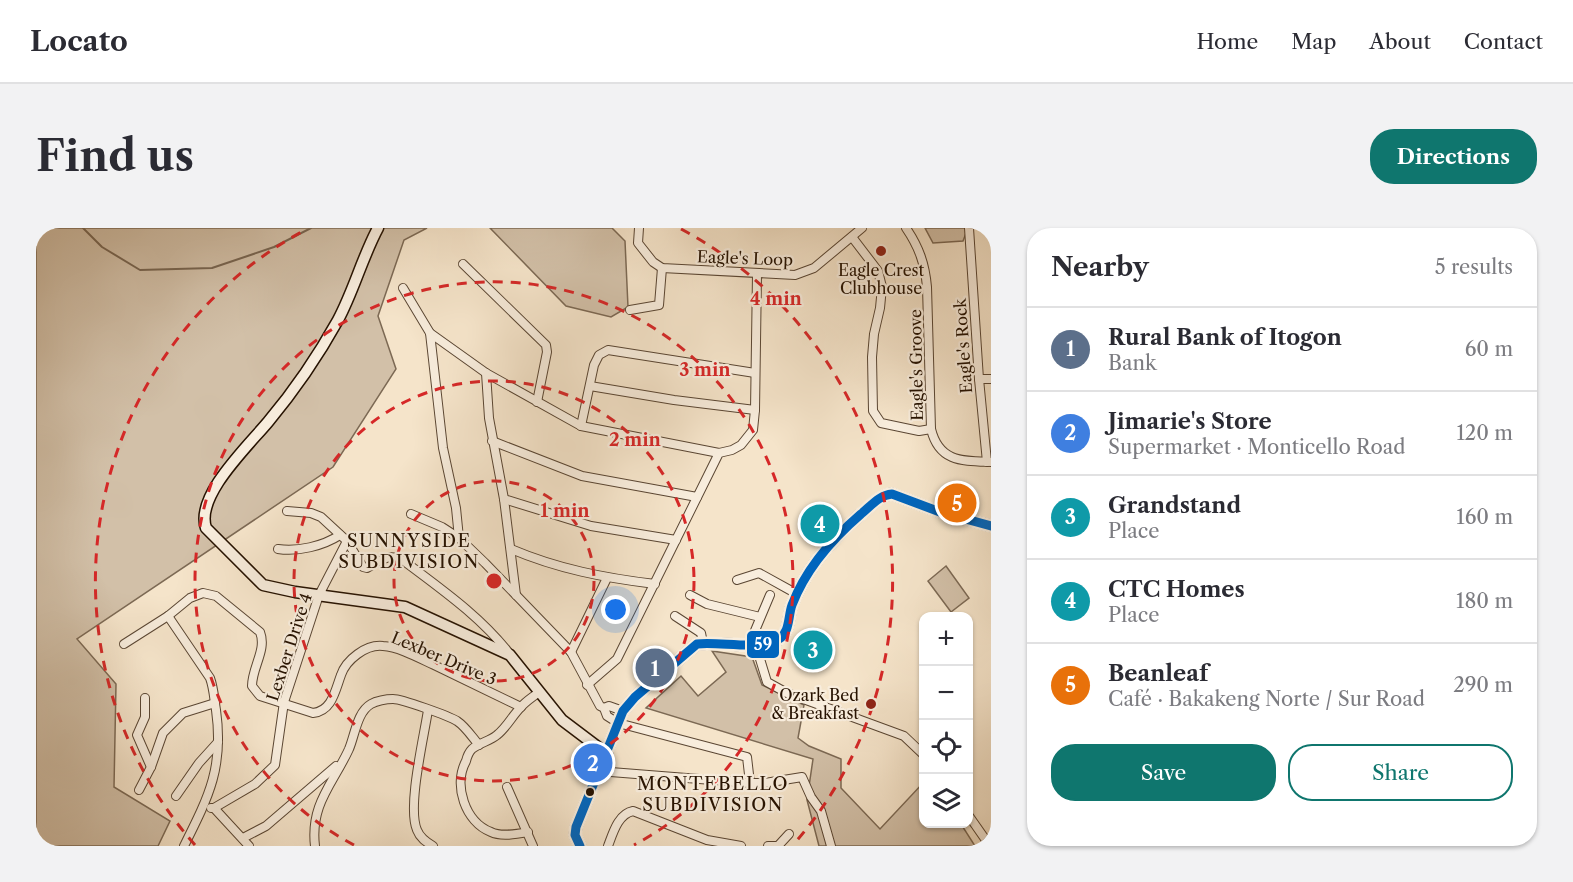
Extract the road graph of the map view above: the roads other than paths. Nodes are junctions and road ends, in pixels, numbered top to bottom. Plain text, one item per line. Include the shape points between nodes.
1 (378, 228) edge
2 (639, 228) edge
3 (862, 228) edge
4 (906, 228) edge
5 (969, 228) edge
6 (852, 237) junction
7 (463, 264) dead end
8 (662, 268) junction
9 (757, 274) junction
10 (403, 288) dead end
11 (630, 309) dead end
12 (430, 333) junction
13 (486, 373) junction
14 (755, 373) junction
15 (979, 379) junction
16 (991, 379) edge
17 (590, 386) junction
18 (537, 402) junction
19 (755, 410) junction
20 (581, 426) junction
21 (931, 429) junction
22 (987, 429) edge
23 (492, 441) junction
24 (719, 453) junction
25 (989, 462) edge
26 (697, 496) junction
27 (504, 499) junction
28 (287, 511) dead end
29 (411, 514) dead end
30 (991, 526) edge
31 (340, 535) junction
32 (459, 538) junction
33 (676, 540) junction
34 (347, 541) junction
35 (278, 549) dead end
36 (511, 549) junction
37 (607, 578) junction
38 (737, 580) dead end
39 (656, 584) junction
40 (797, 594) junction
41 (319, 595) junction
42 (516, 595) junction
43 (690, 595) dead end
44 (770, 595) dead end
45 (168, 616) junction
46 (675, 616) dead end
47 (760, 617) junction
48 (124, 644) dead end
49 (703, 644) junction
50 (756, 645) junction
51 (571, 652) junction
52 (510, 655) junction
53 (587, 685) junction
54 (539, 692) junction
55 (145, 699) dead end
56 (284, 702) junction
57 (215, 703) junction
58 (521, 707) junction
59 (604, 708) junction
60 (428, 710) junction
61 (623, 711) junction
62 (618, 723) junction
63 (218, 742) junction
64 (478, 745) junction
65 (919, 750) edge
66 (607, 754) junction
67 (342, 762) junction
68 (151, 767) junction
69 (598, 771) junction
70 (750, 783) junction
71 (507, 787) dead end
72 (139, 790) dead end
73 (176, 796) dead end
74 (204, 807) junction
75 (214, 808) junction
76 (973, 822) edge
77 (528, 832) junction
78 (789, 834) dead end
79 (243, 838) junction
80 (184, 846) edge
81 (249, 846) edge
82 (315, 846) edge
83 (433, 846) edge
84 (533, 846) edge
85 (580, 846) edge
86 (608, 846) edge
87 (741, 846) edge
88 (768, 846) edge
89 (778, 846) edge
90 (831, 846) edge
91 (990, 846) edge

1 - 41 main road via 338,319 319,351 277,410 218,481 202,518 206,528 263,585
2 - 8 street via 638,243
3 - 6 street, Eagle's Loop
4 - 21 street, Eagle's Groove via 925,266
5 - 15 street, Eagle's Rock
6 - 9 street, Eagle's Loop via 805,272
6 - 21 street via 878,271 882,287 872,345 873,411 881,423 919,431
7 - 18 street via 546,345
8 - 9 street, Eagle's Loop
8 - 11 street via 659,305
9 - 14 street
10 - 12 street
12 - 13 street
12 - 32 street via 443,448
13 - 18 street
13 - 23 street
14 - 17 street via 608,350 599,355 594,365
14 - 19 street
15 - 16 street
15 - 22 street, Eagle's Rock
17 - 19 street
17 - 20 street
18 - 20 street
19 - 24 street via 752,434 741,445
20 - 24 street
21 - 25 street, Eagle's Groove via 938,446 951,458
22 - 25 street, Eagle's Rock
23 - 26 street via 582,476
23 - 27 street
24 - 26 street
26 - 33 street
27 - 33 street via 591,526
27 - 36 street
28 - 31 street via 321,517
29 - 32 street via 442,526
30 - 40 main road via 888,495 878,499 827,546
31 - 34 street
31 - 35 street via 296,550
32 - 42 street
33 - 39 street
34 - 41 street, Lexber Drive 4
34 - 52 street via 363,567 395,556 404,561 465,608
36 - 37 street via 557,567
36 - 42 street
37 - 39 street
37 - 51 street
38 - 40 street via 759,573
39 - 53 street via 617,659
40 - 50 main road via 784,634 778,640
41 - 52 main road via 405,607
41 - 56 street, Lexber Drive 4
42 - 51 street
43 - 47 street via 707,604
44 - 47 street
45 - 48 street
45 - 56 street via 190,598 203,593 216,596 247,620 263,639 252,676 255,692
45 - 57 street via 210,678
46 - 49 street via 701,633
47 - 50 street via 754,633
49 - 50 main road
49 - 61 main road via 697,644
50 - 65 street via 767,682 904,736
51 - 53 street
52 - 54 main road
53 - 59 street
54 - 58 street
54 - 66 main road via 562,720
55 - 68 street via 145,717 137,735
56 - 58 street, Lexber Drive 3 via 313,713 326,708 349,662 363,650 380,645 418,658
56 - 75 street, Lexber Drive 4 via 275,765 255,784
57 - 63 street
57 - 68 street via 183,713 163,733
58 - 64 street via 494,738
59 - 61 street
59 - 62 street via 607,716
60 - 64 street via 460,723
60 - 67 street via 395,699 367,706
60 - 83 street via 413,813 417,832
61 - 62 main road
62 - 66 main road
62 - 70 street via 747,757
63 - 73 street
63 - 74 street via 217,768
64 - 77 street via 471,749 462,768 461,792 468,814 495,834
66 - 69 main road
67 - 79 street via 266,826
67 - 82 street via 327,786 316,817
68 - 72 street
69 - 70 street
69 - 85 main road via 576,827
70 - 90 street via 802,777 821,811
71 - 77 street
74 - 75 street
74 - 80 street
75 - 79 street
76 - 91 street
77 - 84 street
78 - 89 street
79 - 81 street
86 - 87 street via 621,819 633,811 707,840
88 - 89 street

